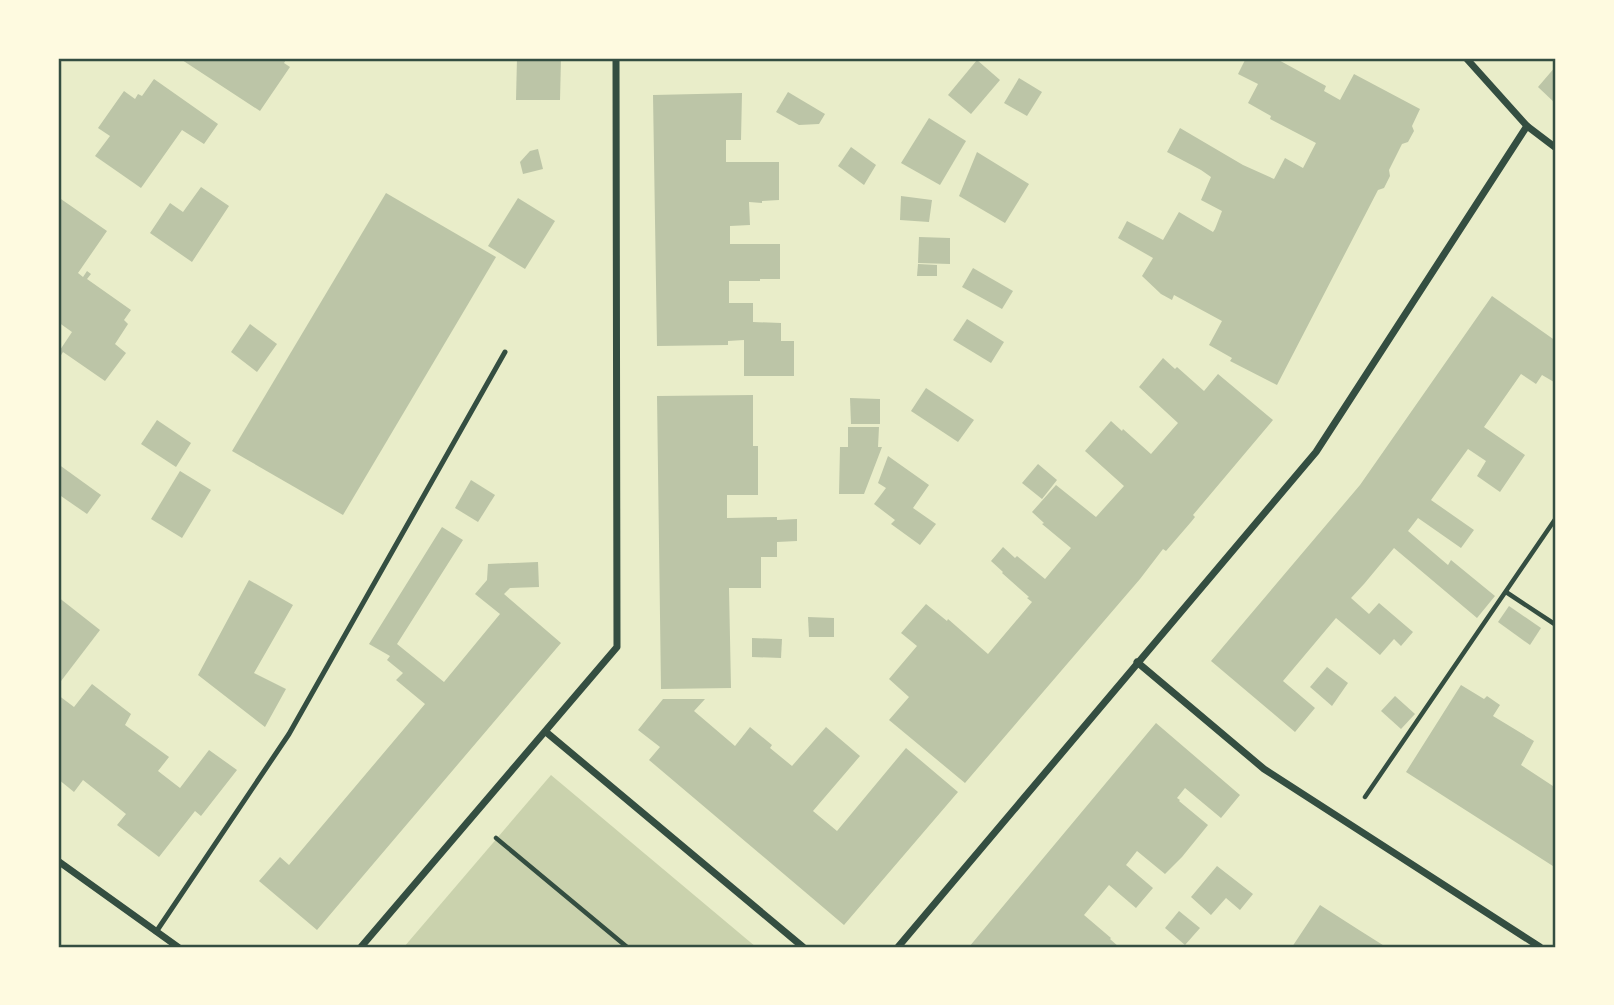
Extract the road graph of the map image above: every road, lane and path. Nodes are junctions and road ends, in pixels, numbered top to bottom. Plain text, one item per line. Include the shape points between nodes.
1 (616, 58) edge
2 (1466, 58) edge
3 (1527, 126) junction
4 (1556, 148) edge
5 (505, 352) dead end
6 (1556, 518) edge
7 (1506, 592) junction
8 (1556, 625) edge
9 (1137, 662) junction
10 (546, 732) junction
11 (472, 818) junction
12 (1348, 823) junction
13 (58, 861) edge
14 (156, 932) junction
15 (178, 947) edge
16 (361, 947) edge
17 (627, 947) edge
18 (803, 947) edge
19 (898, 947) edge
20 (1540, 947) edge

1 - 10 street via 617,647
2 - 3 street
3 - 4 street
3 - 9 street via 1315,452
5 - 14 lane via 289,734
6 - 7 path
7 - 8 path
7 - 12 path
9 - 12 street via 1264,769
9 - 19 street
10 - 11 street
10 - 18 street
11 - 16 street
11 - 17 path
12 - 20 street
13 - 14 street
14 - 15 street

